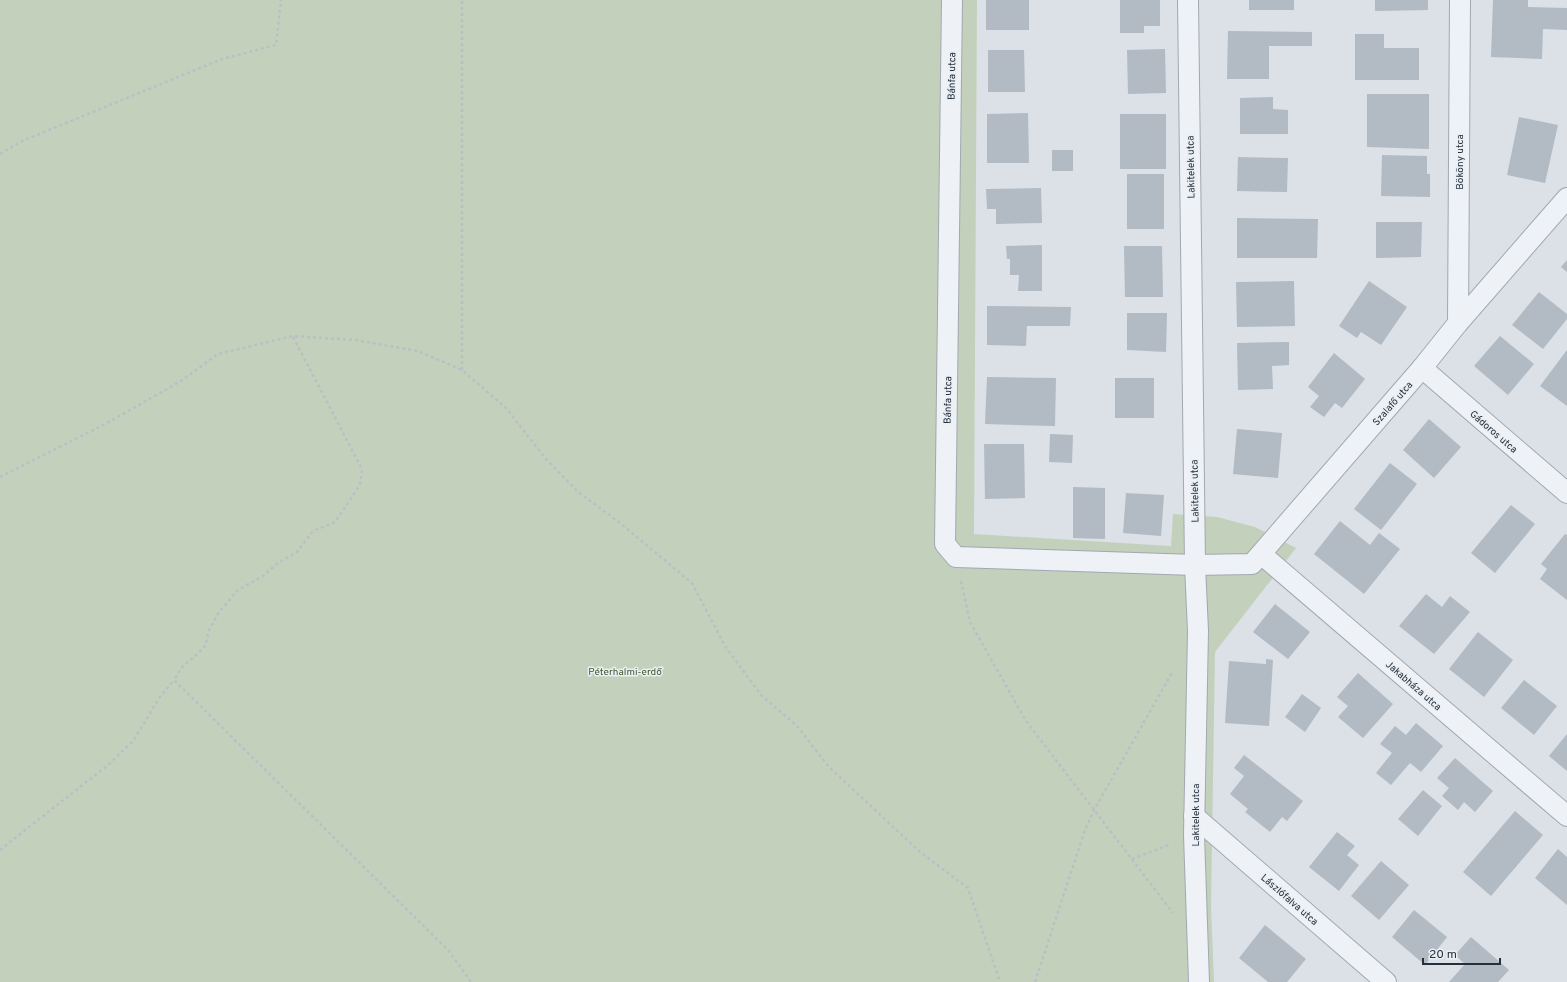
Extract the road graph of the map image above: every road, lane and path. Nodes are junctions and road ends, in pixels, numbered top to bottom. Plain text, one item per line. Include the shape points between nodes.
1 (281, 0) edge
2 (462, 0) edge
3 (952, 0) edge
4 (1188, 0) edge
5 (1460, 0) edge
6 (0, 154) edge
7 (1567, 198) edge
8 (1458, 323) junction
9 (293, 336) junction
10 (1422, 368) junction
11 (462, 370) junction
12 (0, 477) edge
13 (1567, 493) edge
14 (1261, 554) junction
15 (956, 557) junction
16 (1195, 565) junction
17 (1175, 669) dead end
18 (174, 680) junction
19 (1094, 810) junction
20 (1567, 816) edge
21 (1194, 825) junction
22 (0, 850) edge
23 (1132, 859) junction
24 (1174, 915) dead end
25 (471, 982) edge
26 (1000, 982) edge
27 (1035, 982) edge
28 (1199, 982) edge
29 (1386, 982) edge

1 - 6 path via 276,45 222,58 22,141
2 - 11 path
3 - 15 street, Bánfa utca via 945,544
4 - 16 street, Lakitelek utca
5 - 8 street, Bököny utca
7 - 8 street, Szalafő utca
8 - 10 street, Szalafő utca
9 - 11 path via 355,340 418,351
9 - 12 path via 218,354 181,381 107,423
9 - 18 path via 362,469 360,485 335,522 313,531 297,552 238,590 219,612 208,632 206,645 182,666
10 - 13 street, Gádoros utca
10 - 14 street, Szalafő utca
11 - 26 path via 506,408 546,459 577,492 620,523 692,584 725,646 761,695 797,726 829,767 909,842 968,888
14 - 16 street, Szalafő utca via 1252,564
14 - 20 street, Jakabháza utca
15 - 16 street
15 - 19 path via 970,622 1026,721
16 - 21 street, Lakitelek utca via 1198,631
17 - 19 path
18 - 22 path via 160,697 133,741 118,756
18 - 25 path via 448,950
19 - 23 path
19 - 27 path via 1084,830
21 - 23 path
21 - 28 street, Lakitelek utca
21 - 29 street, Lászlófalva utca
23 - 24 path

